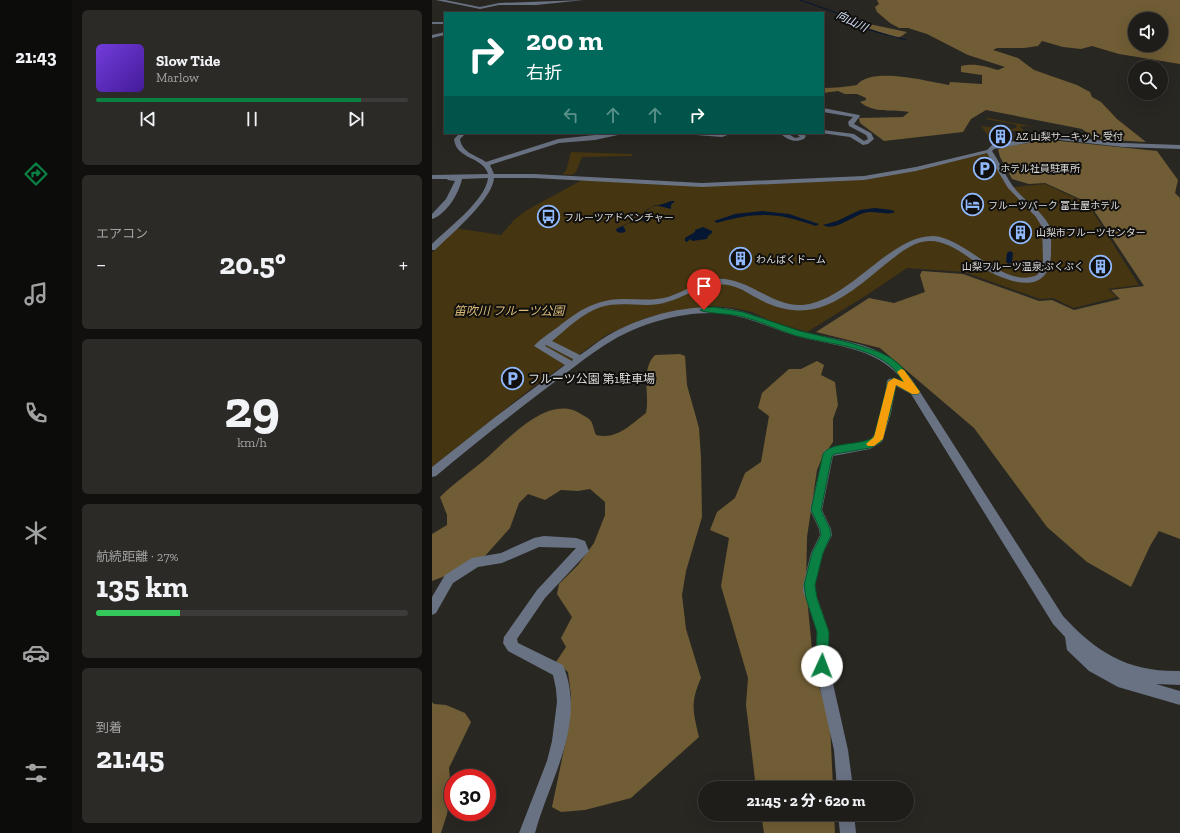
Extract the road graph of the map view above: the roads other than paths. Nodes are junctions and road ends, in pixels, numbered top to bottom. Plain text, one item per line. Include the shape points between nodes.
1 (440, 0) edge
2 (565, 0) edge
3 (582, 0) edge
4 (555, 3) junction
5 (547, 9) dead end
6 (432, 23) edge
7 (444, 23) edge
8 (444, 33) edge
9 (432, 37) edge
10 (824, 110) edge
11 (824, 132) edge
12 (462, 134) edge
13 (618, 134) edge
14 (709, 134) edge
15 (726, 134) edge
16 (784, 134) edge
17 (800, 134) edge
18 (1180, 147) edge
19 (990, 151) junction
20 (486, 164) junction
21 (492, 176) junction
22 (432, 178) edge
23 (432, 217) edge
24 (432, 248) edge
25 (576, 362) junction
26 (915, 392) junction
27 (432, 473) edge
28 (432, 609) edge
29 (1071, 636) junction
30 (1180, 678) edge
31 (1180, 698) edge
32 (844, 781) edge
33 (847, 821) edge
34 (527, 833) edge
35 (848, 833) edge

1 - 4 street via 480,8 499,4
2 - 4 street
3 - 4 street
4 - 5 street
6 - 7 street
8 - 9 street
10 - 11 street via 857,116 851,125 869,134 871,139 862,143 852,135
12 - 20 street via 457,139 460,148
13 - 20 street via 558,141
14 - 15 street
16 - 17 street via 795,140 802,138
18 - 19 street via 1048,139 992,147
19 - 21 street via 916,169 864,178 745,184 702,185
19 - 25 street via 1010,188 1036,213 1046,227 1046,268 1039,278 1026,280 1008,277 947,241 925,238 905,246 839,294 815,305 779,305 744,286 724,282 697,286 671,298 654,302 617,301 603,304 584,313 543,343
20 - 21 street
21 - 22 street
21 - 24 street via 484,196
22 - 23 street via 459,179 446,204
25 - 26 street via 610,338 658,318 690,312 729,311 798,334 851,345 876,354 898,368
25 - 27 street via 466,444
26 - 29 street via 1054,614
26 - 32 street via 892,382 878,439 870,445 828,454 816,506 826,535 817,553 809,591 823,632 822,666 841,750
28 - 34 street via 449,579 476,562 502,558 544,541 576,543 583,548 583,552 541,594 510,643 513,647 558,670 562,676 564,702 554,760
29 - 30 street via 1086,649 1129,672 1148,677
29 - 31 street via 1072,646 1094,666 1118,680
33 - 35 street

